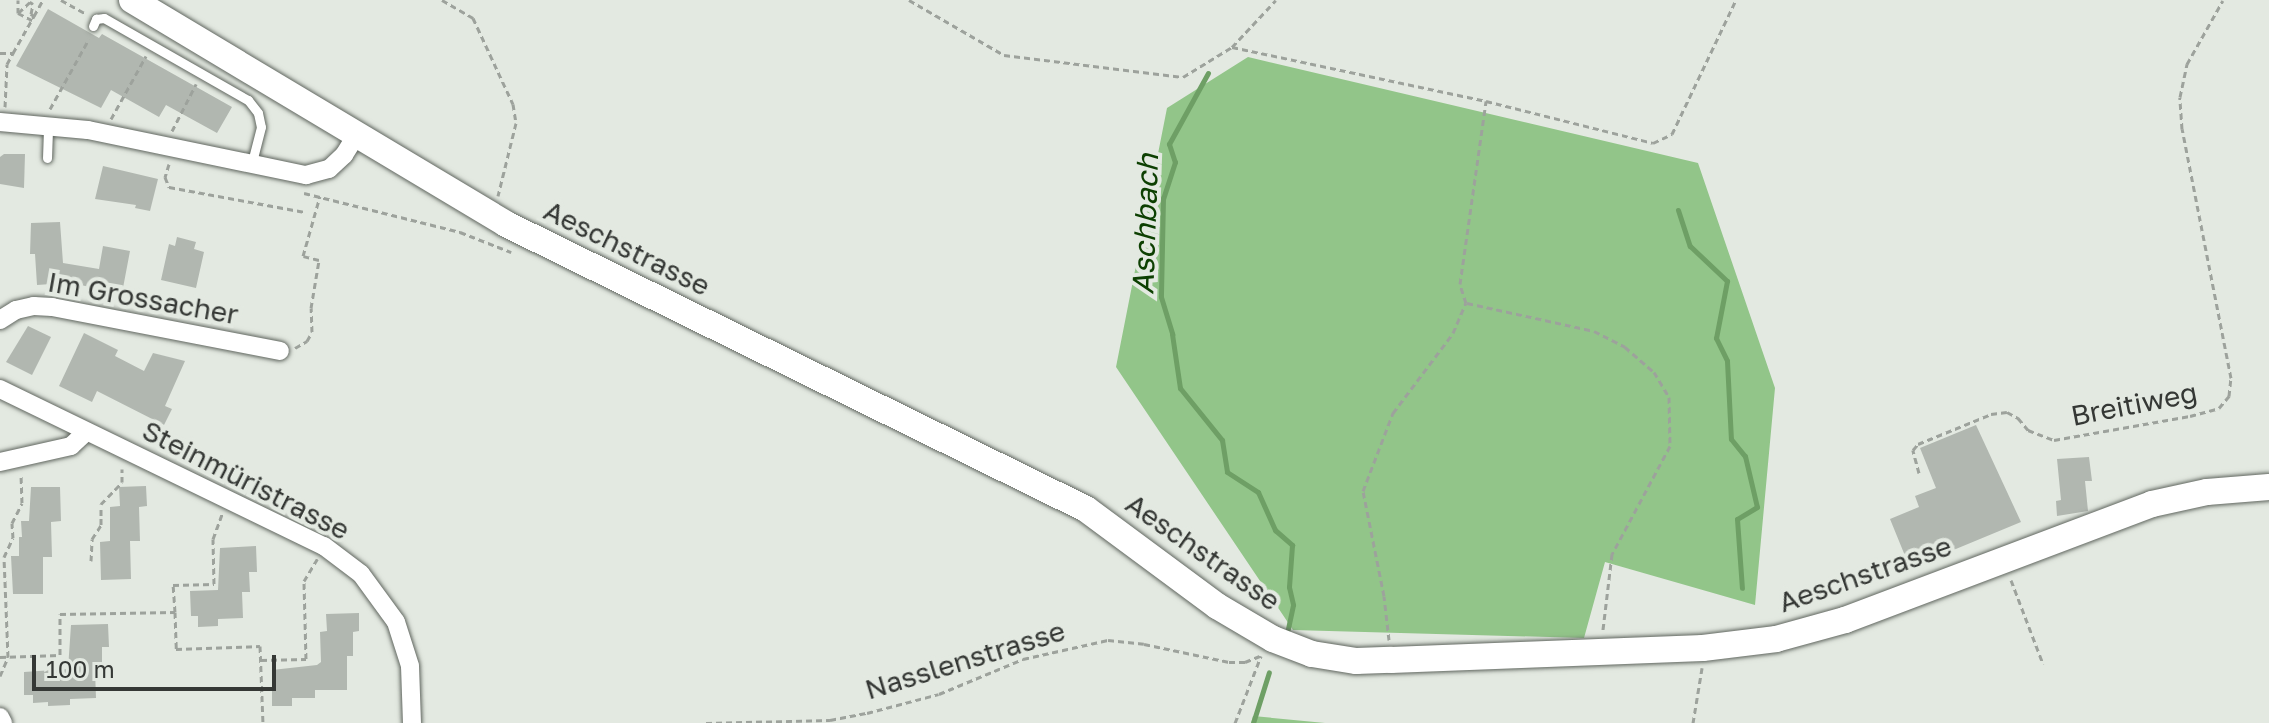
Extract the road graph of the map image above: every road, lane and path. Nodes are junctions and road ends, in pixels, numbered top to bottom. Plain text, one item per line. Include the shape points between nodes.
1 (18, 0) edge
2 (43, 0) edge
3 (61, 0) edge
4 (132, 0) edge
5 (442, 0) edge
6 (909, 0) edge
7 (1276, 0) edge
8 (1736, 0) edge
9 (2223, 0) edge
10 (81, 11) dead end
11 (18, 13) junction
12 (33, 18) junction
13 (92, 30) joint
14 (1232, 47) junction
15 (0, 53) edge
16 (13, 53) junction
17 (142, 63) dead end
18 (194, 88) dead end
19 (1486, 101) junction
20 (49, 116) junction
21 (112, 116) dead end
22 (2, 122) edge
23 (174, 127) dead end
24 (356, 136) junction
25 (47, 158) dead end
26 (158, 161) dead end
27 (251, 166) junction
28 (290, 190) dead end
29 (320, 196) junction
30 (305, 212) dead end
31 (490, 214) junction
32 (511, 251) dead end
33 (1466, 303) junction
34 (0, 320) edge
35 (280, 351) joint
36 (0, 389) edge
37 (86, 432) junction
38 (122, 449) junction
39 (0, 462) edge
40 (1919, 473) dead end
41 (2269, 487) edge
42 (22, 492) dead end
43 (217, 527) dead end
44 (324, 546) junction
45 (2003, 558) junction
46 (91, 561) dead end
47 (175, 612) junction
48 (1603, 649) junction
49 (1264, 651) junction
50 (0, 657) edge
51 (8, 657) junction
52 (261, 660) junction
53 (1391, 660) junction
54 (2043, 664) dead end
55 (1714, 665) dead end
56 (0, 676) edge
57 (0, 717) edge
58 (3, 723) edge
59 (263, 723) edge
60 (412, 723) edge
61 (706, 723) edge
62 (1235, 723) edge
63 (1693, 723) edge

1 - 11 path
2 - 12 path
3 - 10 path
4 - 24 main road, Aeschstrasse
5 - 31 path via 473,18 513,104 516,123
6 - 14 path via 1004,55 1183,77
7 - 14 path
8 - 19 path via 1672,134 1653,143
9 - 40 path, Breitiweg via 2187,64 2180,97 2231,378 2229,396 2219,408 2190,416 2054,440 2028,430 2007,412 1991,414 1918,444 1913,450
11 - 12 path
11 - 12 path via 30,2
12 - 16 path
13 - 20 path
13 - 27 lane via 96,19 104,18 248,100 261,127
14 - 19 path
15 - 16 path
16 - 22 path via 7,64
17 - 21 path
18 - 23 path
19 - 33 path via 1460,284
20 - 22 street
20 - 25 lane
20 - 27 street
24 - 27 street via 329,169 306,175
24 - 31 main road, Aeschstrasse
26 - 30 path via 169,164 169,187
28 - 29 path
29 - 32 path via 460,232
29 - 35 path via 303,256 319,260 312,332 296,348
31 - 49 main road, Aeschstrasse via 1047,488 1124,534 1217,606
33 - 48 path via 1594,331 1635,355 1654,372 1669,397 1670,446 1612,554
33 - 53 path via 1453,333 1393,413 1363,491
34 - 35 street, Im Grossacher via 16,310 52,307
36 - 37 street, Steinmüristrasse
37 - 38 street, Steinmüristrasse
37 - 39 street via 71,446
38 - 44 street, Steinmüristrasse
38 - 46 path via 122,482 101,504
41 - 45 main road, Aeschstrasse via 2152,504
42 - 51 path via 4,557
43 - 47 path via 214,584 173,585
44 - 52 path via 304,581 306,659
44 - 60 street, Steinmüristrasse via 361,574 396,622 410,666
45 - 48 main road, Aeschstrasse via 1845,620 1776,639 1703,648
45 - 54 path
47 - 51 path via 60,614 60,655
47 - 52 path via 176,649 260,646
48 - 53 main road, Aeschstrasse
49 - 53 main road, Aeschstrasse
49 - 61 path, Nasslenstrasse via 1229,662 1108,640 1023,659 939,694 867,713 830,720
49 - 62 path
50 - 51 path
51 - 56 path
52 - 59 path
55 - 63 path via 1702,665
57 - 58 street

